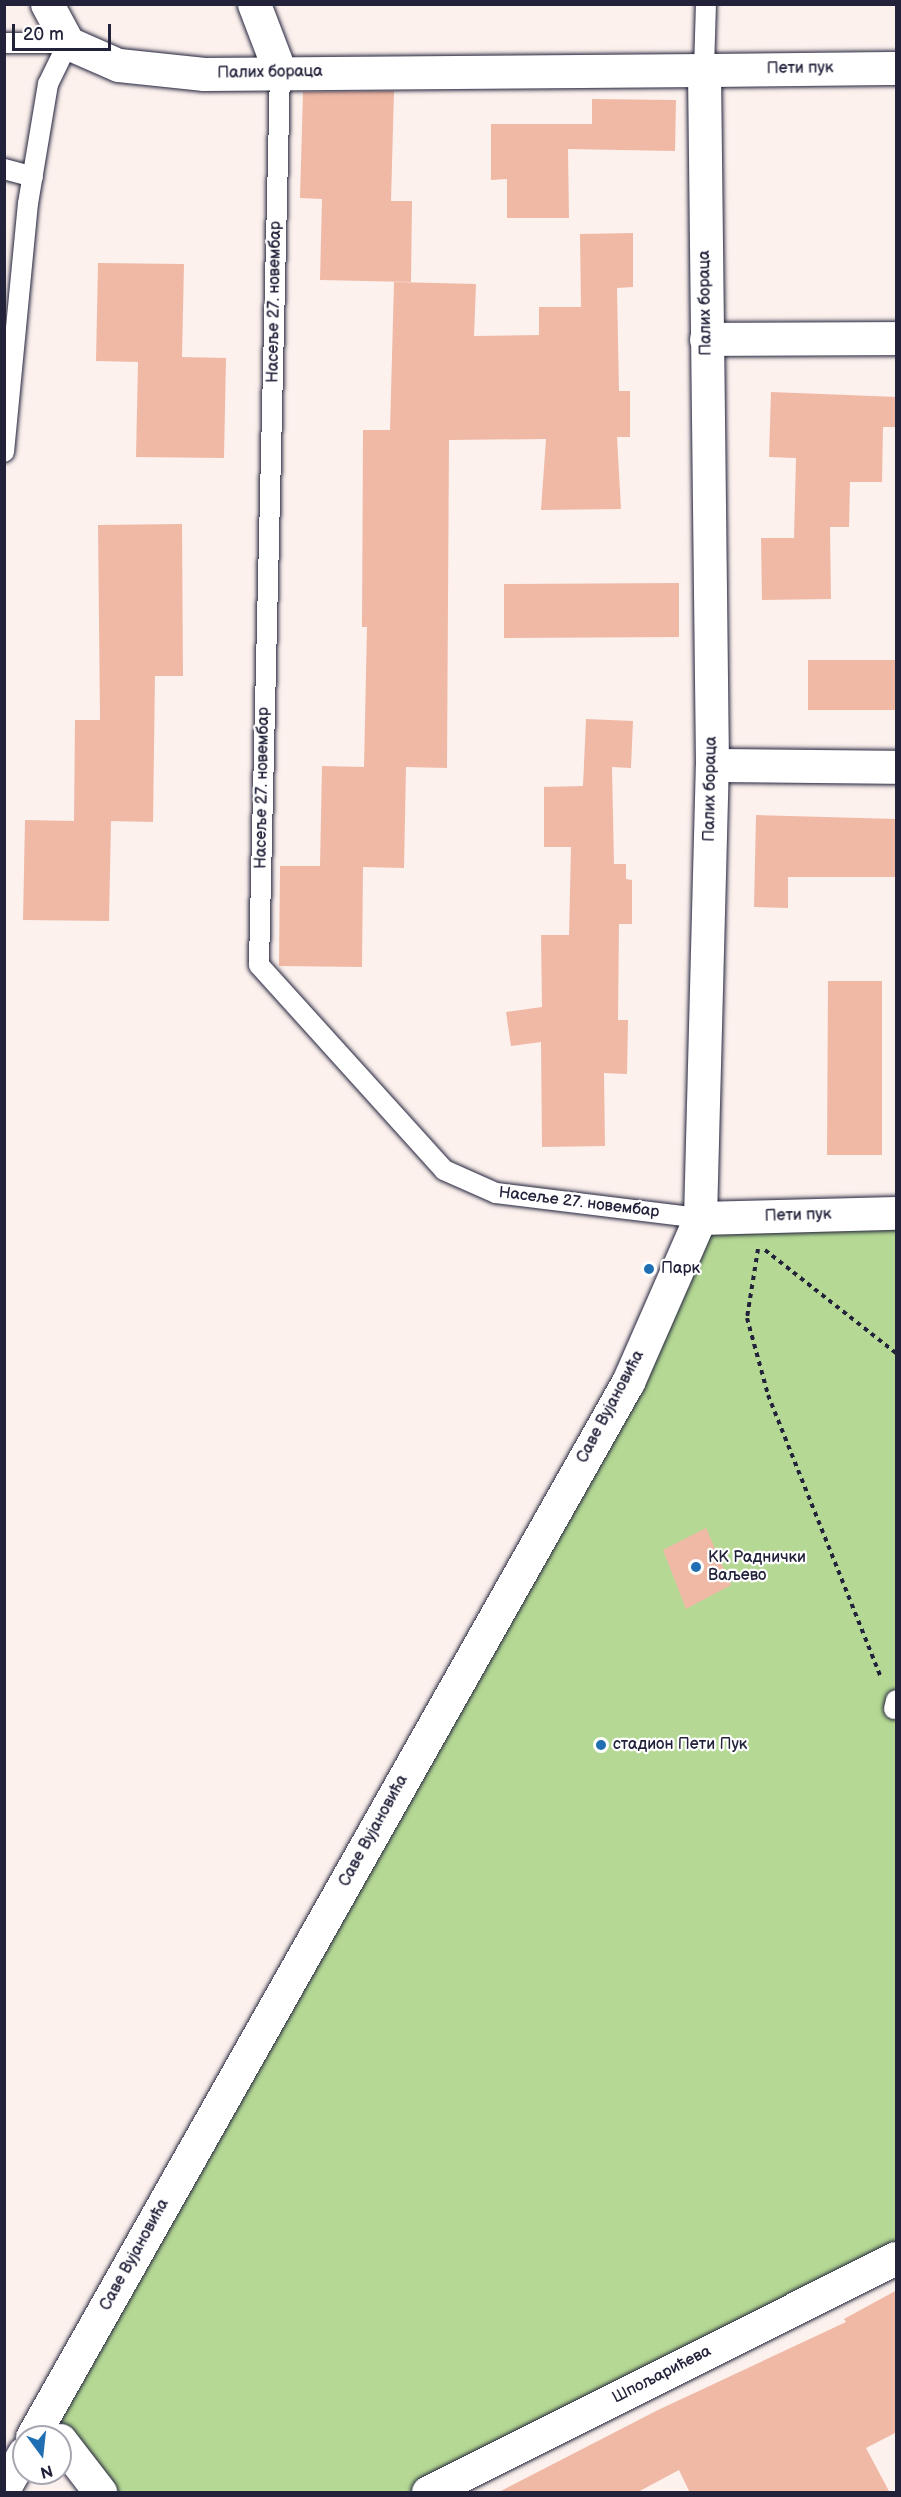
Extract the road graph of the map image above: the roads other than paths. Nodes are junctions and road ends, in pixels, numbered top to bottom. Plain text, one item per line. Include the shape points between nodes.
1 (254, 4) edge
2 (706, 4) edge
3 (47, 5) edge
4 (4, 43) edge
5 (68, 43) junction
6 (897, 68) edge
7 (704, 70) junction
8 (280, 72) junction
9 (4, 169) edge
10 (33, 177) junction
11 (897, 338) edge
12 (706, 339) junction
13 (4, 452) edge
14 (712, 765) junction
15 (897, 767) edge
16 (897, 1213) edge
17 (700, 1218) junction
18 (897, 2258) edge
19 (52, 2425) edge
20 (72, 2461) edge
21 (12, 2474) edge
22 (4, 2488) edge
23 (100, 2493) edge
24 (428, 2493) edge

1 - 8 street
2 - 7 lane
3 - 5 street
4 - 5 lane
5 - 8 street, Палих бораца via 118,65 204,74
5 - 10 lane via 48,84
6 - 7 street, Пети пук
7 - 8 street, Палих бораца
7 - 12 street, Палих бораца
8 - 17 lane, Насеље 27. новембар via 259,965 444,1170 496,1193
9 - 10 lane
10 - 13 lane
11 - 12 street
12 - 14 street, Палих бораца
14 - 15 street
14 - 17 street, Палих бораца
16 - 17 street, Пети пук
17 - 19 street, Саве Вујановића via 628,1382
18 - 24 street, Шпољарићева
20 - 23 street
21 - 22 street

